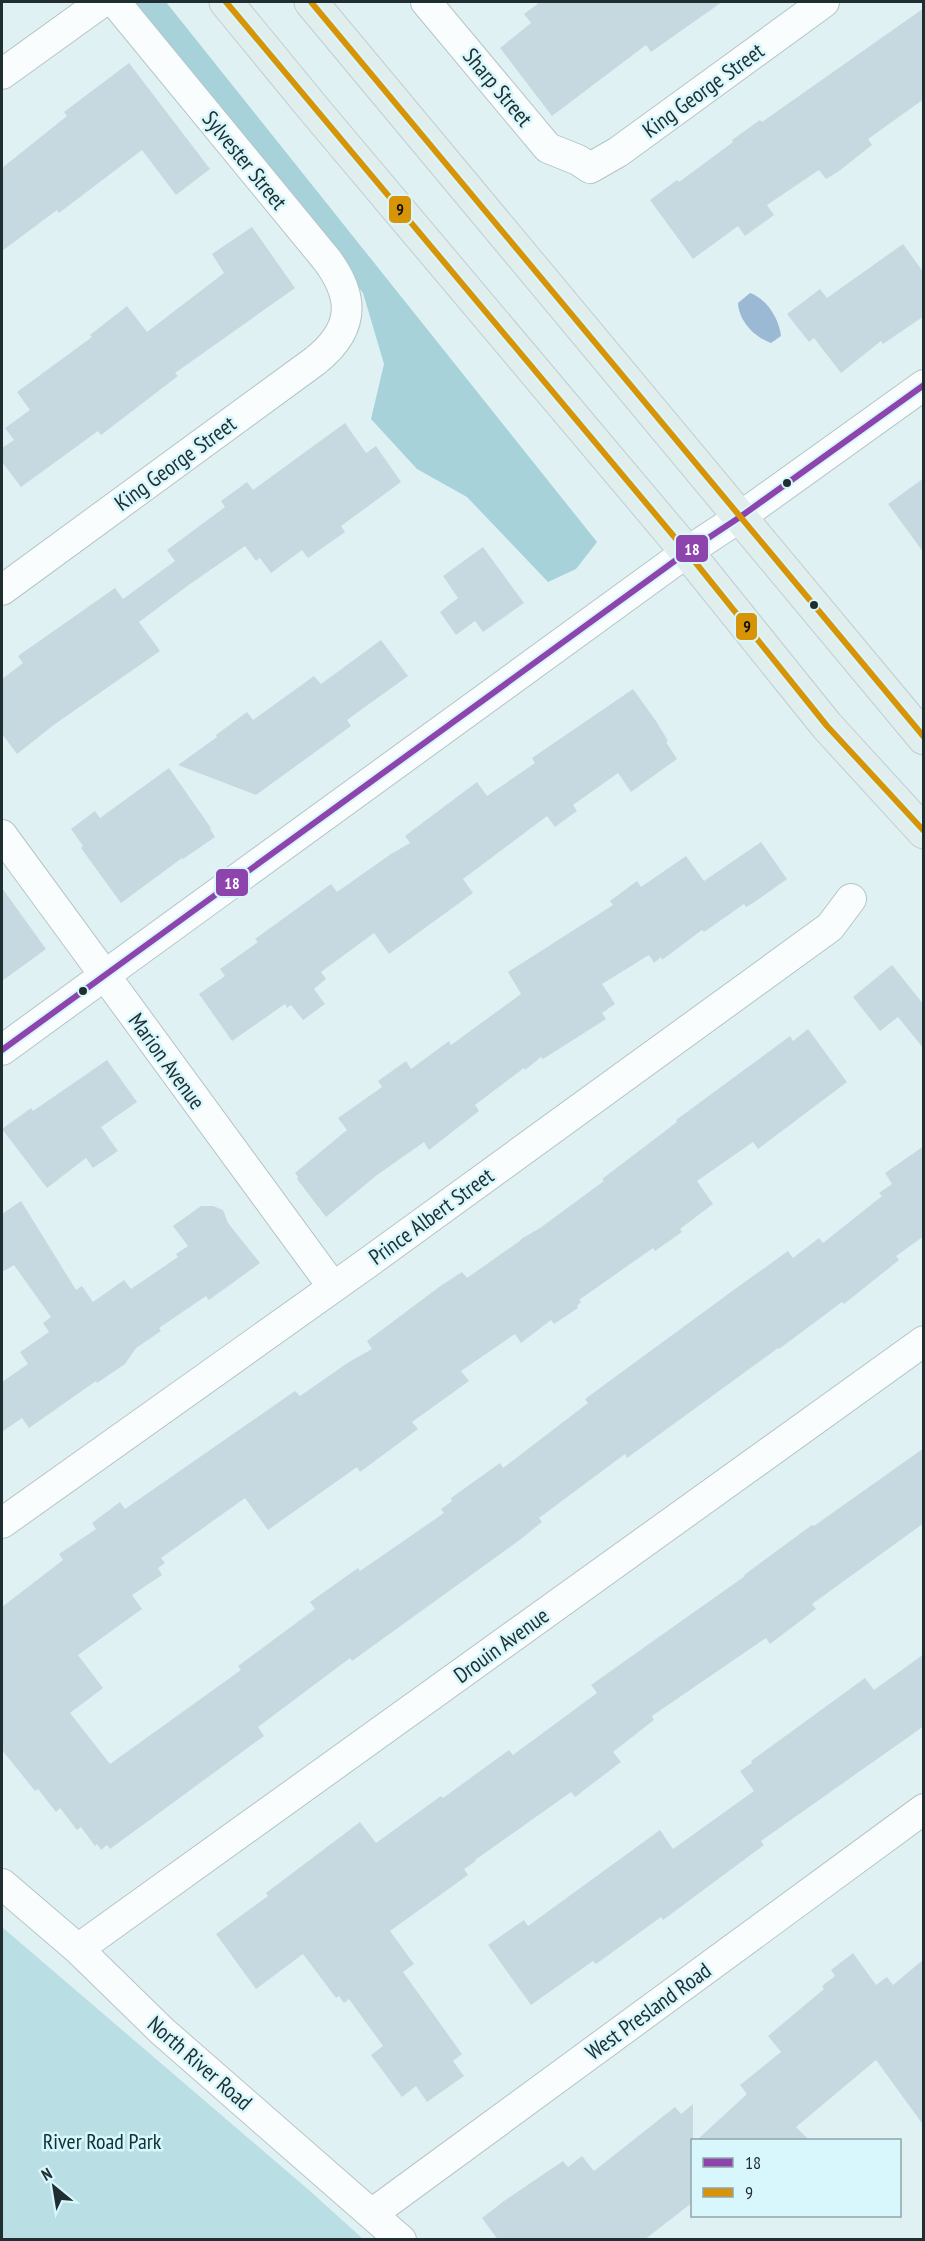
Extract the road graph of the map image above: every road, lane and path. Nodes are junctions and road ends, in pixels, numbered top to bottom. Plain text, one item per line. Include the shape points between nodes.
1 (102, 2) edge
2 (115, 2) edge
3 (226, 2) edge
4 (311, 2) edge
5 (426, 2) edge
6 (824, 2) edge
7 (2, 74) edge
8 (578, 160) joint
9 (343, 330) joint
10 (924, 385) edge
11 (740, 517) junction
12 (687, 552) junction
13 (2, 590) edge
14 (924, 738) edge
15 (924, 832) edge
16 (2, 835) edge
17 (851, 899) dead end
18 (104, 975) junction
19 (2, 1050) edge
20 (333, 1287) junction
21 (924, 1341) edge
22 (2, 1523) edge
23 (924, 1809) edge
24 (2, 1884) edge
25 (78, 1949) junction
26 (373, 2213) junction
27 (401, 2240) edge

1 - 7 street
2 - 9 street, Sylvester Street via 336,273 347,304
3 - 12 main road
4 - 11 main road
5 - 8 street, Sharp Street via 548,148
6 - 8 street, King George Street via 618,152 590,168
9 - 13 street, King George Street via 315,361
10 - 11 street
11 - 12 street
11 - 14 main road
12 - 15 main road via 827,726
12 - 18 street
16 - 18 street, Marion Avenue
17 - 20 street, Prince Albert Street via 830,927
18 - 19 street
18 - 20 street, Marion Avenue
20 - 22 street, Prince Albert Street
21 - 25 street, Drouin Avenue
23 - 26 street, West Presland Road
24 - 25 street, North River Road
25 - 26 street, North River Road via 162,2031
26 - 27 street, North River Road

